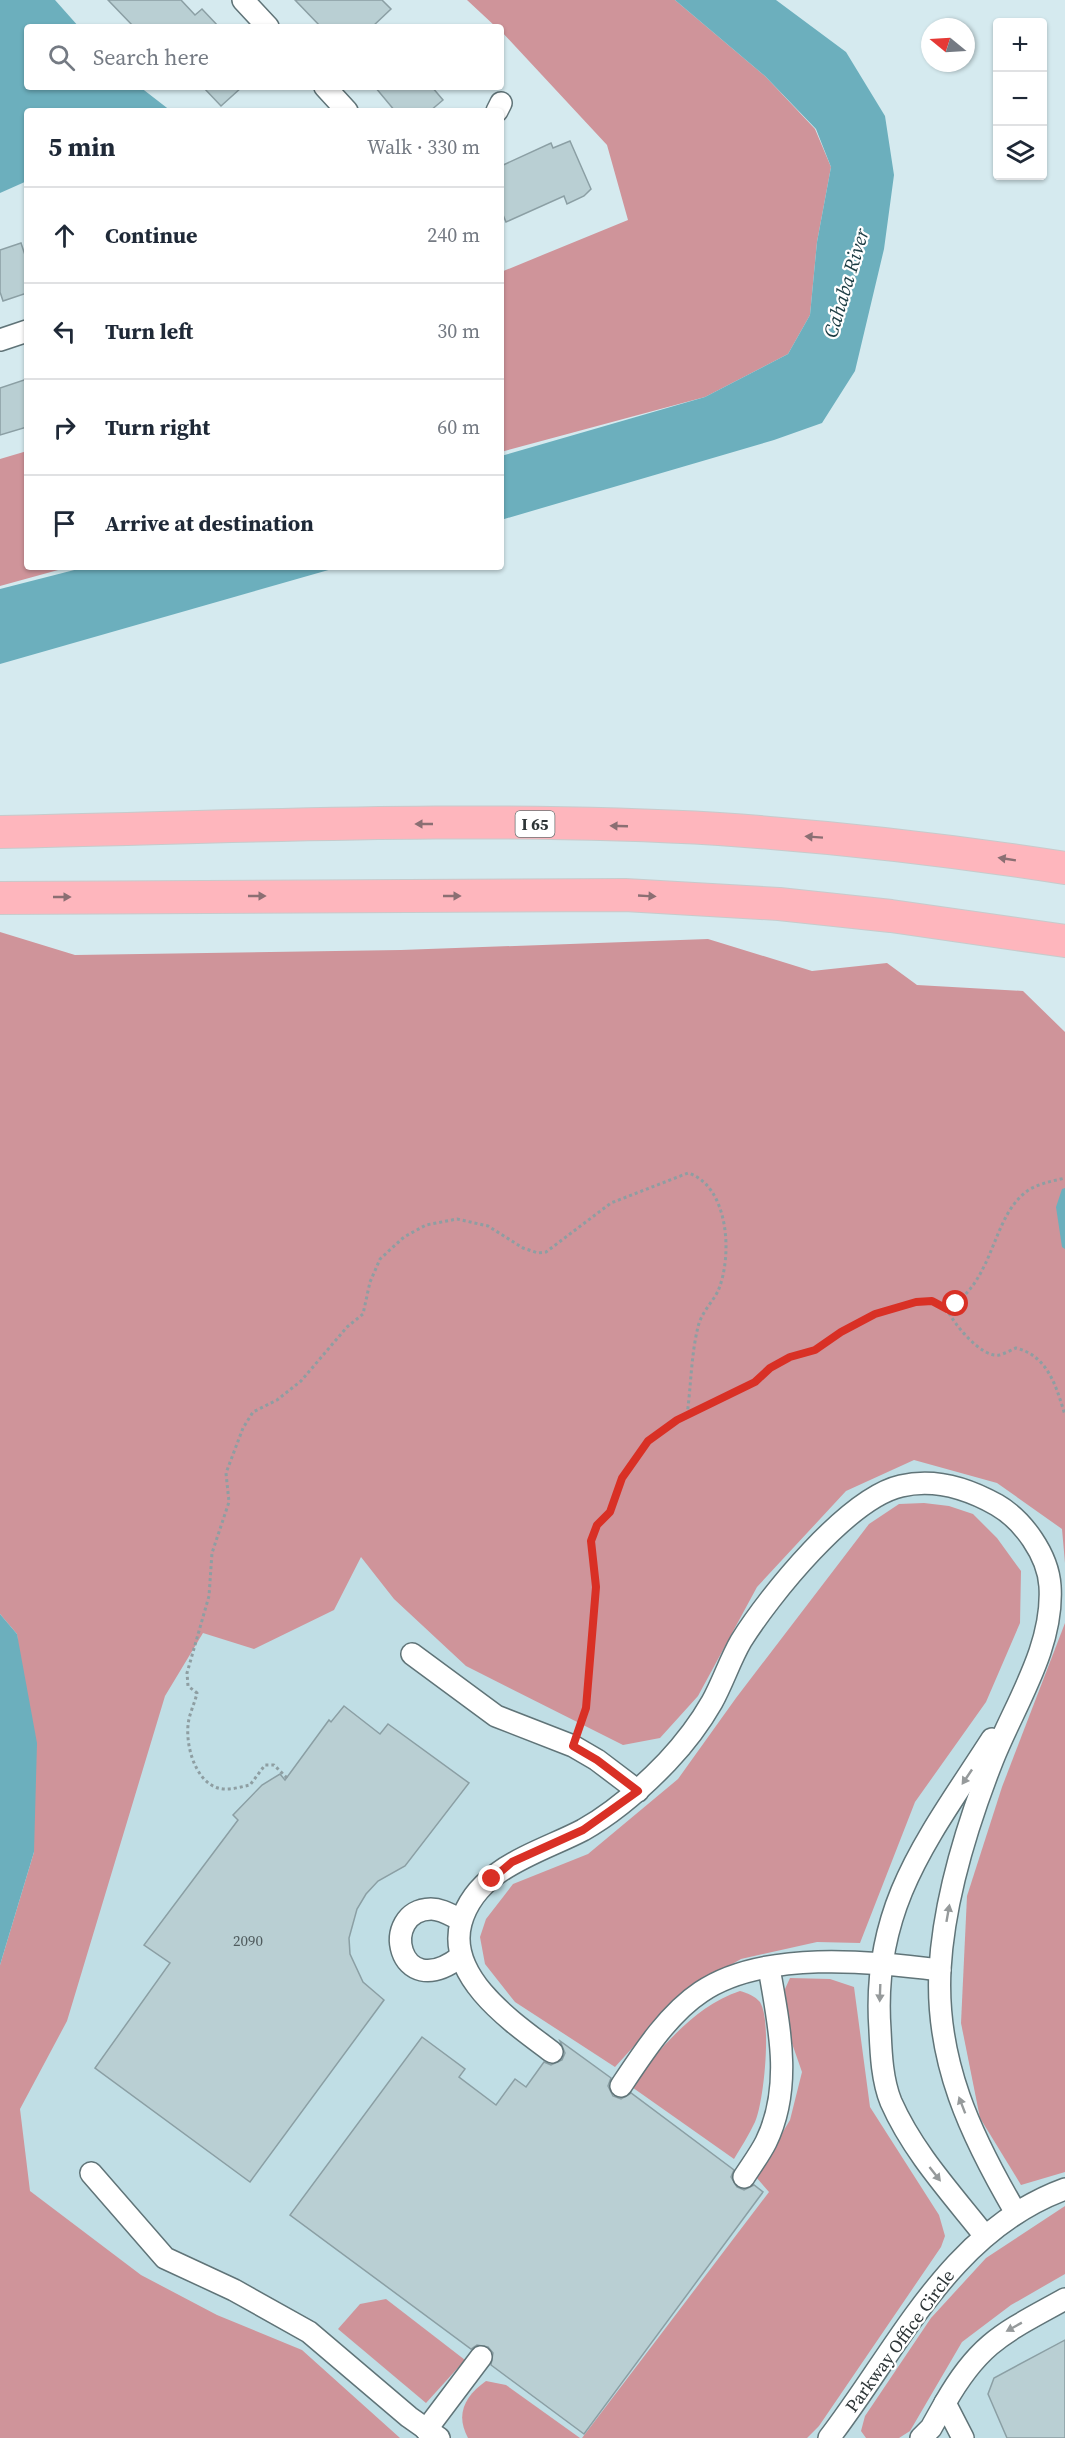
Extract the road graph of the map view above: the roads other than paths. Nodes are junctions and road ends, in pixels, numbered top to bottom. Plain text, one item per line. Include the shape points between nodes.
1 (243, 0) edge
2 (265, 24) edge
3 (329, 90) edge
4 (344, 108) edge
5 (24, 332) edge
6 (0, 340) edge
7 (1, 832) edge
8 (1065, 868) edge
9 (2, 898) edge
10 (1065, 941) edge
11 (412, 1654) dead end
12 (1022, 1693) junction
13 (638, 1791) junction
14 (461, 1920) junction
15 (460, 1957) junction
16 (881, 1962) junction
17 (769, 1968) junction
18 (940, 1970) junction
19 (552, 2052) dead end
20 (621, 2086) dead end
21 (91, 2173) dead end
22 (744, 2177) dead end
23 (1065, 2189) edge
24 (1016, 2213) junction
25 (985, 2236) junction
26 (1065, 2299) edge
27 (481, 2357) dead end
28 (945, 2403) junction
29 (433, 2434) edge
30 (831, 2438) edge
31 (921, 2438) edge
32 (963, 2438) edge

1 - 2 street
3 - 4 street
5 - 6 street
8 -> 7 highway, I 65 via 842,839 605,825 410,824
9 -> 10 highway via 625,895 891,915
11 - 13 street via 495,1716 573,1746
12 - 13 street via 1045,1641 1050,1583 1034,1538 1003,1508 975,1493 935,1482 897,1486 865,1505 819,1542 778,1590 740,1643 713,1701 693,1732
12 -> 16 street via 921,1850 890,1921
18 -> 12 street via 954,1882 993,1761
13 - 14 street via 583,1830 512,1862 477,1894
14 - 15 street
14 - 15 street via 442,1911 422,1910 405,1922 399,1941 407,1961 424,1971 445,1969
15 - 19 street via 502,2014
16 - 17 street via 837,1961
16 - 18 street
16 -> 25 street via 879,2014 890,2099 912,2143
17 - 20 street via 733,1977 701,1992 664,2027
17 - 22 street via 780,2030 781,2091 766,2142
24 -> 18 street via 982,2155 956,2090 942,2020
21 - 29 street via 165,2258 234,2290 309,2332
23 - 24 street, Parkway Office Circle
24 - 25 street, Parkway Office Circle
25 - 30 street, Parkway Office Circle via 943,2277
26 -> 28 street via 999,2335 980,2352
27 - 29 street
28 - 31 street
28 - 32 street

